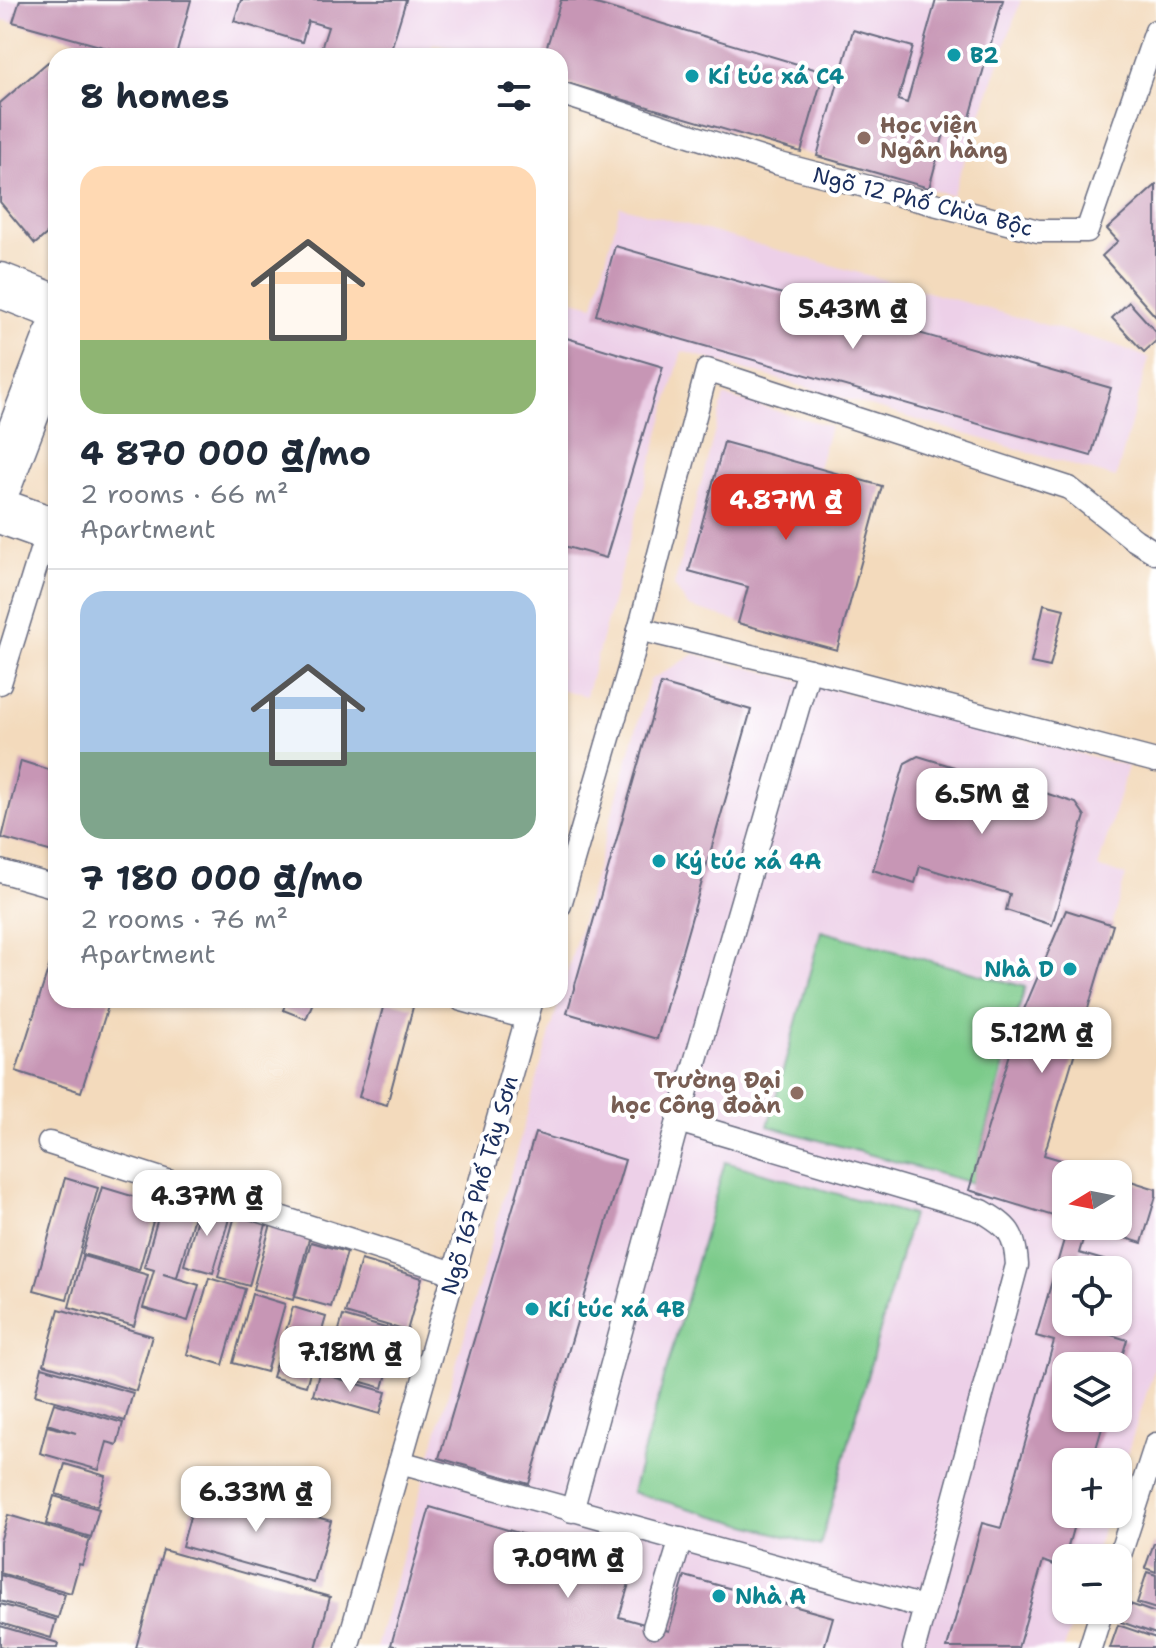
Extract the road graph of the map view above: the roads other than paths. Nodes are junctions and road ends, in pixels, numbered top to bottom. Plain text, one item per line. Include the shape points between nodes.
1 (1156, 31) edge
2 (568, 96) edge
3 (0, 285) edge
4 (48, 304) edge
5 (48, 358) edge
6 (0, 483) edge
7 (0, 511) edge
8 (48, 529) edge
9 (48, 542) edge
10 (1156, 553) edge
11 (639, 629) junction
12 (809, 670) junction
13 (0, 683) edge
14 (1156, 761) edge
15 (0, 871) edge
16 (568, 877) edge
17 (48, 885) edge
18 (530, 1009) edge
19 (678, 1121) junction
20 (49, 1143) dead end
21 (454, 1273) junction
22 (1156, 1444) edge
23 (400, 1462) junction
24 (572, 1511) junction
25 (681, 1539) junction
26 (1124, 1544) edge
27 (924, 1607) junction
28 (1098, 1624) edge
29 (654, 1627) dead end
30 (347, 1648) edge
31 (914, 1648) edge
32 (1090, 1648) edge

1 - 2 lane, Ngõ 12 Phố Chùa Bộc via 1087,231 1038,231 776,163
3 - 4 street
5 - 6 street
7 - 8 street
9 - 13 lane
10 - 11 lane via 1069,488 707,370
11 - 12 lane
11 - 16 lane
12 - 14 lane
12 - 19 lane
15 - 17 lane
18 - 21 lane, Ngõ 167 Phố Tây Sơn
19 - 24 lane
19 - 27 lane via 982,1211 1001,1223 1015,1243 1017,1265
20 - 21 lane
21 - 23 lane, Ngõ 167 Phố Tây Sơn
22 - 26 lane
23 - 24 lane
23 - 30 lane, Ngõ 167 Phố Tây Sơn
24 - 25 lane
25 - 27 lane
25 - 29 lane
27 - 31 lane
28 - 32 lane

